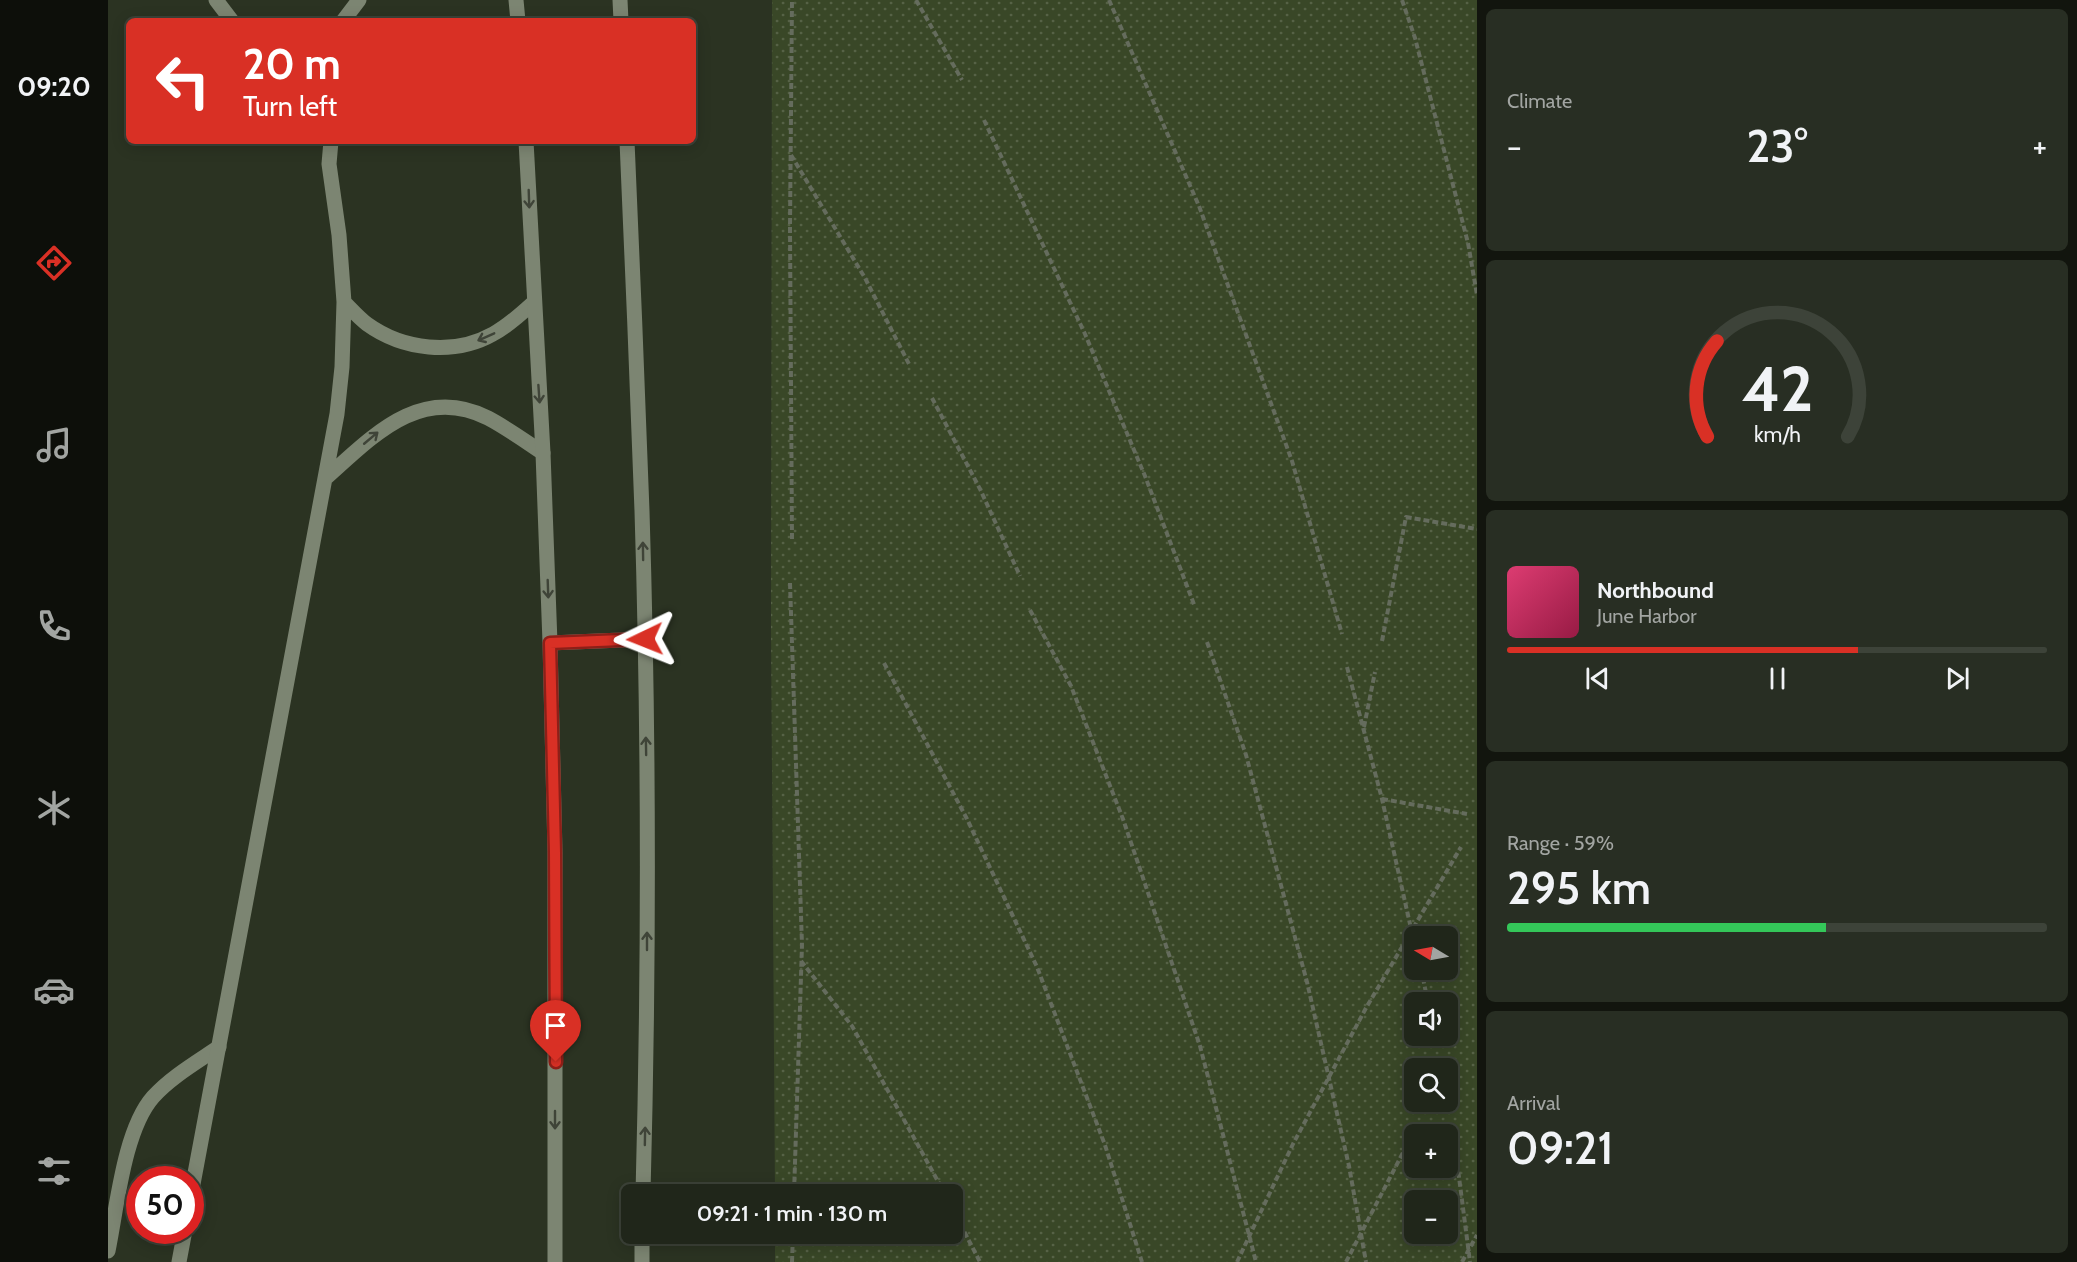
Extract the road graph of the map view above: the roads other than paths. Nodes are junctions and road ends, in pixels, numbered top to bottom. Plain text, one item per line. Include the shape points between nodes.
1 (216, 0) edge
2 (359, 0) edge
3 (516, 0) edge
4 (620, 0) edge
5 (230, 18) edge
6 (347, 18) edge
7 (518, 18) edge
8 (621, 18) edge
9 (320, 144) edge
10 (331, 144) edge
11 (526, 144) edge
12 (627, 144) edge
13 (329, 164) junction
14 (344, 302) junction
15 (533, 303) junction
16 (543, 453) junction
17 (327, 477) junction
18 (645, 639) junction
19 (550, 643) junction
20 (219, 1047) junction
21 (196, 1166) edge
22 (643, 1184) edge
23 (182, 1244) edge
24 (642, 1244) edge
25 (108, 1251) edge
26 (179, 1262) edge
27 (555, 1262) edge
28 (642, 1262) edge

1 - 5 main road
2 - 6 main road
3 - 7 main road
4 - 8 main road
9 - 13 main road
10 - 13 main road
11 -> 15 main road
18 -> 12 main road
13 - 14 main road
15 -> 14 main road via 492,335 471,343 426,347 384,335
14 - 17 main road via 338,402
15 -> 16 main road
17 -> 16 main road via 389,424 427,409 447,408 487,417
16 -> 19 main road
17 - 20 main road
18 - 19 main road
22 -> 18 main road
19 -> 27 main road via 555,864
20 - 21 main road
20 - 25 main road via 162,1088 144,1109 132,1134
23 - 26 main road
24 - 28 main road

